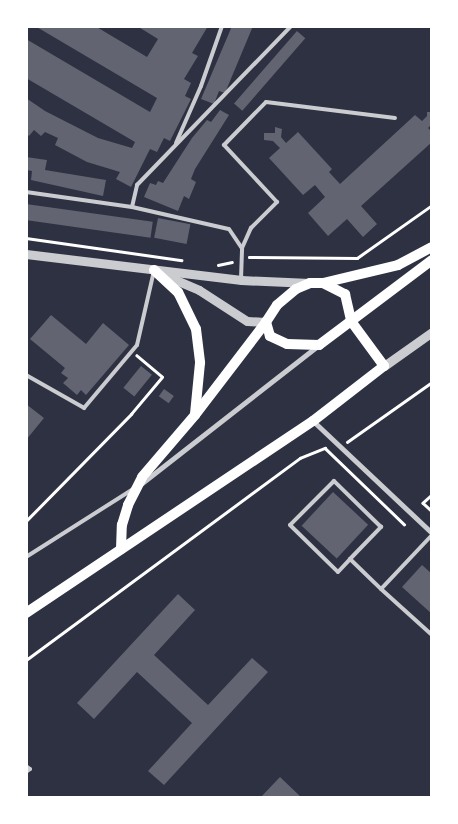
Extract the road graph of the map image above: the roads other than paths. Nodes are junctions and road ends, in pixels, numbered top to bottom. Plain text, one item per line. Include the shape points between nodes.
1 (222, 26) edge
2 (291, 26) edge
3 (395, 118) dead end
4 (175, 146) junction
5 (26, 192) edge
6 (132, 207) junction
7 (432, 247) edge
8 (242, 248) junction
9 (26, 254) edge
10 (432, 260) edge
11 (154, 270) junction
12 (241, 280) junction
13 (310, 282) junction
14 (323, 283) junction
15 (350, 321) junction
16 (266, 322) junction
17 (432, 332) edge
18 (319, 345) junction
19 (384, 366) junction
20 (26, 376) edge
21 (30, 379) junction
22 (26, 384) edge
23 (195, 415) junction
24 (313, 421) junction
25 (137, 486) junction
26 (432, 534) edge
27 (121, 549) junction
28 (26, 557) edge
29 (350, 559) junction
30 (382, 589) junction
31 (26, 613) edge
32 (432, 635) edge
33 (26, 766) edge
34 (26, 772) edge

1 - 4 lane via 202,86
2 - 4 lane
3 - 8 lane via 266,102 224,145 277,202 251,228
4 - 6 lane via 137,186
5 - 6 lane
6 - 8 lane via 229,229
7 - 14 main road via 398,265
8 - 12 lane
9 - 11 street
10 - 15 main road
11 - 12 street
11 - 16 street via 199,290 247,321
11 - 21 lane via 137,345 84,408
11 - 23 main road via 178,292 196,329 200,363
12 - 13 street
13 - 14 main road
13 - 16 main road via 277,305
14 - 15 main road via 345,294
15 - 18 main road
15 - 19 main road
16 - 18 main road via 270,336 287,344
16 - 23 main road
17 - 19 street
18 - 25 street
19 - 24 main road
20 - 21 lane
21 - 22 lane
23 - 25 main road
24 - 26 street
24 - 27 main road
25 - 27 main road via 122,525
25 - 28 lane
26 - 30 lane
27 - 31 main road
29 - 29 lane via 338,572 290,526 334,481 381,527
29 - 30 lane
30 - 32 lane
33 - 34 lane via 30,769

